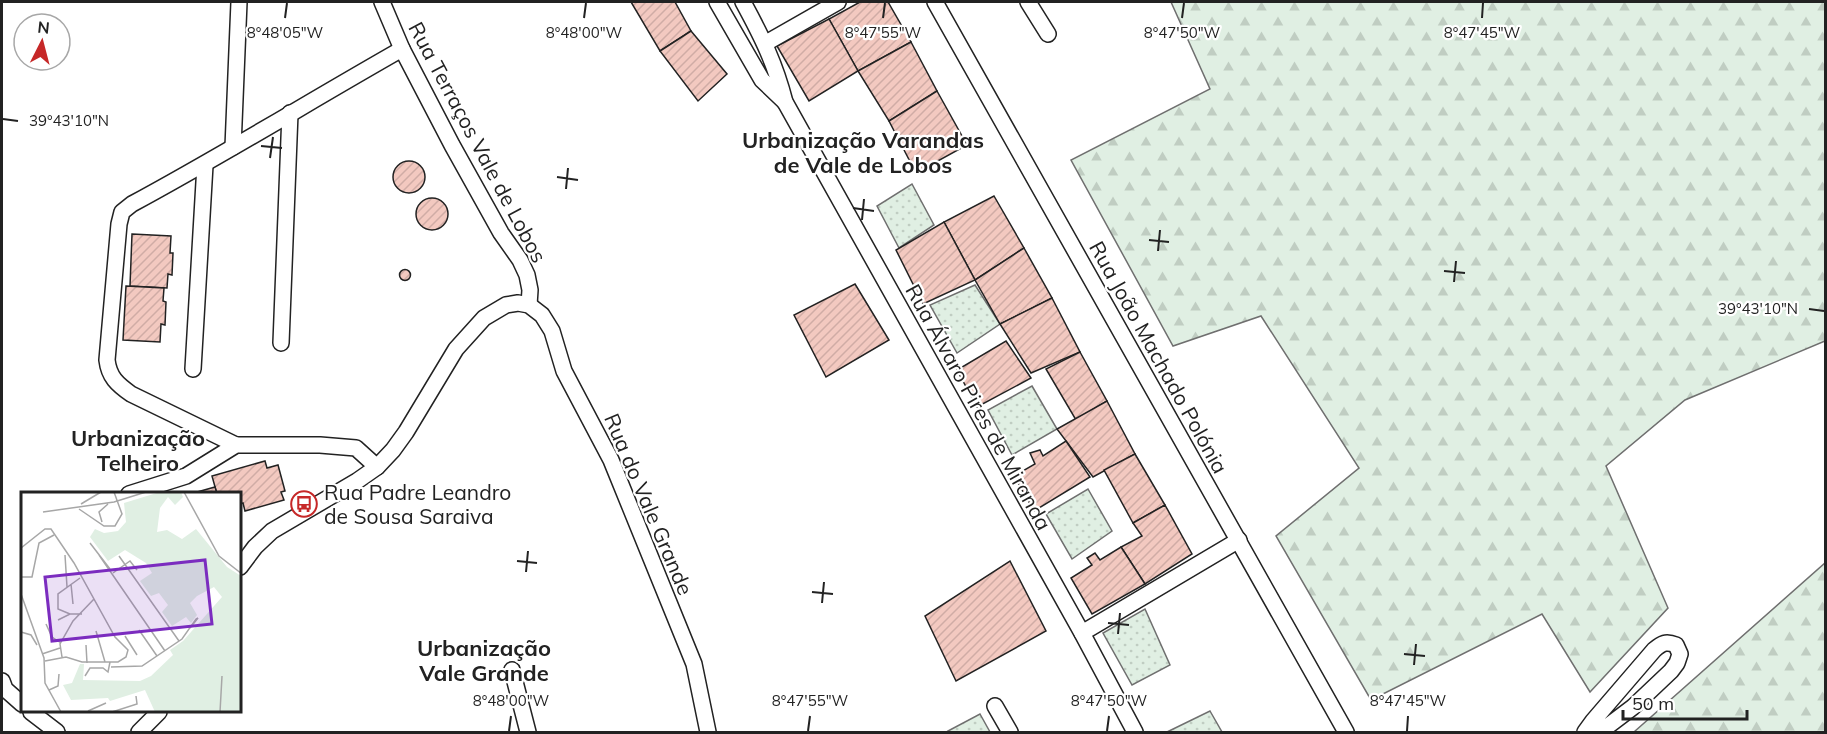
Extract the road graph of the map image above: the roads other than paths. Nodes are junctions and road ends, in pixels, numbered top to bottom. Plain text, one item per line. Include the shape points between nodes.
1 (239, 2) edge
2 (382, 2) edge
3 (717, 2) edge
4 (743, 2) edge
5 (838, 2) edge
6 (935, 2) edge
7 (1028, 2) edge
8 (1048, 34) dead end
9 (766, 43) junction
10 (402, 49) junction
11 (785, 102) junction
12 (290, 113) junction
13 (233, 147) junction
14 (205, 165) junction
15 (529, 304) junction
16 (281, 344) dead end
17 (194, 369) dead end
18 (237, 445) junction
19 (377, 467) junction
20 (135, 492) edge
21 (1239, 540) junction
22 (242, 564) edge
23 (1082, 633) junction
24 (512, 670) dead end
25 (2, 681) edge
26 (21, 703) edge
27 (995, 706) dead end
28 (33, 713) edge
29 (157, 713) edge
30 (57, 732) edge
31 (139, 732) edge
32 (528, 732) edge
33 (708, 732) edge
34 (1010, 732) edge
35 (1135, 732) edge
36 (1346, 732) edge
37 (1585, 732) edge
38 (1600, 732) edge

1 - 13 street
2 - 10 street, Rua Terraços Vale de Lobos
3 - 11 street, Rua Álvaro Pires de Miranda via 762,80
4 - 9 street, Rua Álvaro Pires de Miranda
5 - 9 street
6 - 21 street, Rua João Machado Polónia
7 - 8 street
9 - 11 street, Rua Álvaro Pires de Miranda
10 - 12 street
10 - 15 street, Rua Terraços Vale de Lobos via 501,233 520,260 527,275
11 - 23 street, Rua Álvaro Pires de Miranda
12 - 13 street
12 - 16 street
13 - 14 street
14 - 17 street
14 - 18 street via 122,212 107,360 109,374 131,394
15 - 19 street via 506,305 475,327 456,348 399,441
15 - 33 street, Rua do Vale Grande via 552,331 564,371 611,460 694,664
18 - 19 street via 356,448
18 - 20 street via 186,476
19 - 22 street via 272,531
21 - 23 street
21 - 36 street, Rua João Machado Polónia
23 - 35 street, Rua Álvaro Pires de Miranda
24 - 32 street
25 - 26 street
27 - 34 street
28 - 30 street
29 - 31 street
37 - 38 street via 1654,650 1668,642 1677,645 1680,654 1671,671

